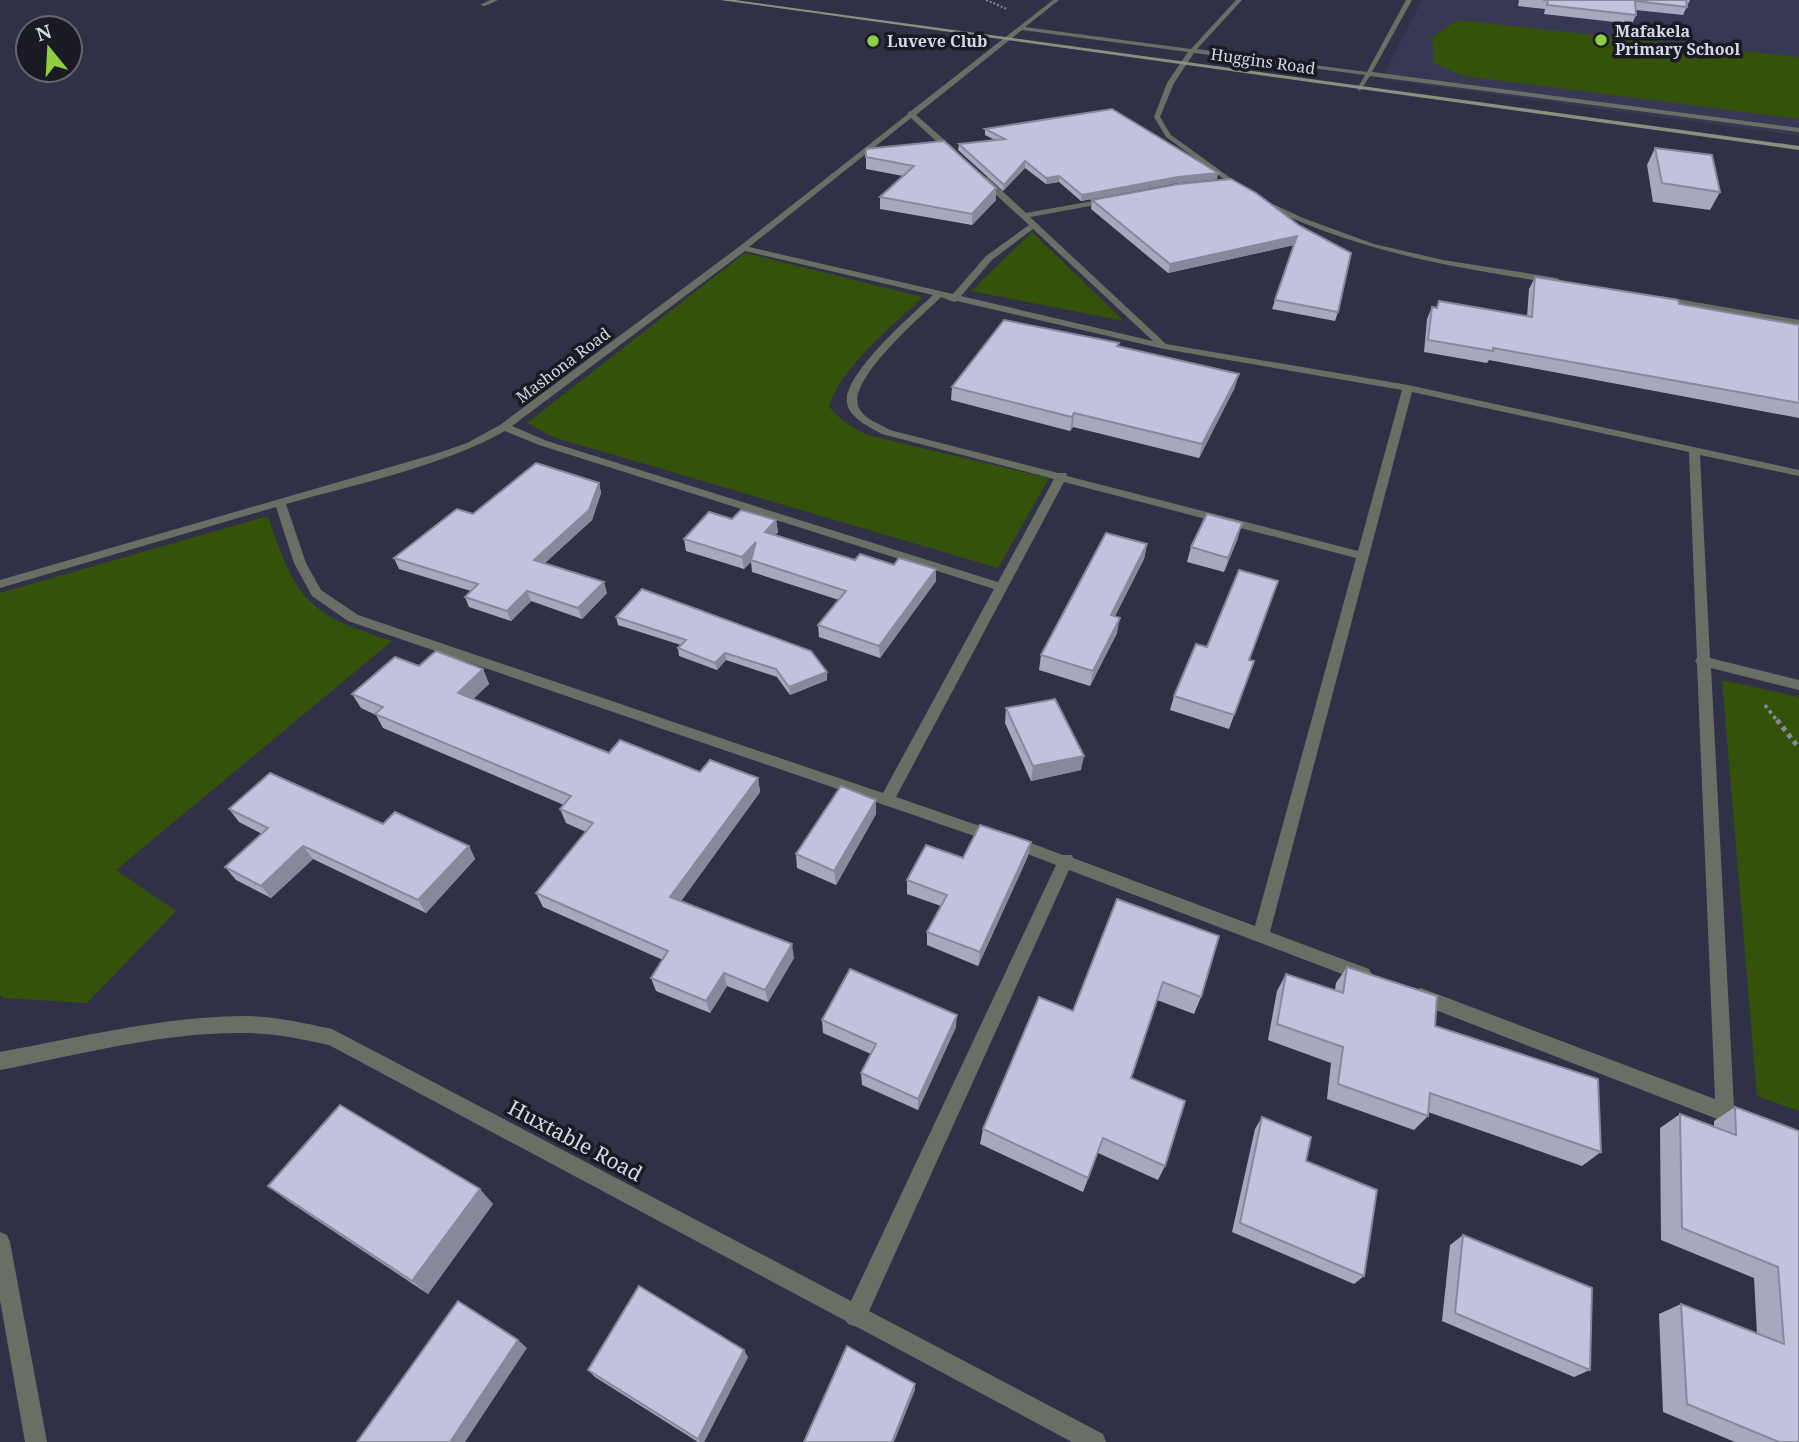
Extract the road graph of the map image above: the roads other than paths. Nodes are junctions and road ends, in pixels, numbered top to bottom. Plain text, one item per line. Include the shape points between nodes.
1 (495, 0) edge
2 (723, 0) edge
3 (1056, 0) edge
4 (1240, 0) edge
5 (1409, 0) edge
6 (483, 5) dead end
7 (1020, 28) junction
8 (1008, 39) junction
9 (1191, 51) junction
10 (1180, 64) junction
11 (1368, 73) junction
12 (1360, 89) junction
13 (910, 113) junction
14 (1799, 130) edge
15 (1799, 148) edge
16 (958, 156) edge
17 (977, 173) edge
18 (1229, 183) junction
19 (1219, 185) edge
20 (1113, 200) edge
21 (1025, 216) junction
22 (1034, 225) junction
23 (743, 248) junction
24 (1572, 284) edge
25 (938, 295) junction
26 (1652, 297) edge
27 (954, 299) junction
28 (1799, 323) edge
29 (1164, 346) junction
30 (1408, 388) junction
31 (504, 427) junction
32 (1694, 450) junction
33 (1799, 473) edge
34 (1062, 475) junction
35 (280, 503) junction
36 (1364, 556) junction
37 (0, 584) edge
38 (1003, 588) junction
39 (1702, 661) junction
40 (1799, 685) edge
41 (887, 800) junction
42 (1066, 860) junction
43 (1261, 935) junction
44 (1377, 979) edge
45 (1403, 989) edge
46 (0, 1061) edge
47 (1725, 1112) junction
48 (1762, 1127) edge
49 (0, 1242) edge
50 (855, 1317) junction
51 (36, 1442) edge
52 (1095, 1442) edge

1 - 6 street
2 - 8 street, Huggins Road
3 - 7 street, Mashona Road
4 - 9 street
5 - 11 street
7 - 8 street, Mashona Road
7 - 9 street
8 - 10 street, Huggins Road
8 - 13 street, Mashona Road
9 - 10 street
9 - 11 street
10 - 12 street, Huggins Road
10 - 18 street via 1162,97 1157,117 1160,126
11 - 12 street
11 - 14 street
12 - 15 street, Huggins Road
13 - 16 street
13 - 23 street, Mashona Road
17 - 21 street
18 - 19 street
18 - 24 street via 1296,220 1375,248
20 - 21 street
21 - 22 street
22 - 27 street via 989,258
22 - 29 street
23 - 25 street
23 - 31 street, Mashona Road
25 - 27 street
25 - 34 street via 864,370 851,391 851,405 863,419 886,432
26 - 28 street
27 - 29 street
29 - 30 street
30 - 32 street
30 - 36 street
31 - 35 street, Mashona Road via 439,456
31 - 38 street
32 - 33 street
32 - 39 street
34 - 36 street
34 - 38 street
35 - 37 street, Mashona Road
35 - 41 street via 300,563 316,593 353,618
36 - 43 street
38 - 41 street
39 - 40 street
39 - 47 street
41 - 42 street
42 - 43 street
42 - 50 street
43 - 44 street
45 - 47 street
46 - 50 street, Huxtable Road via 250,1022 297,1026 332,1037
47 - 48 street
49 - 51 street
50 - 52 street, Huxtable Road

